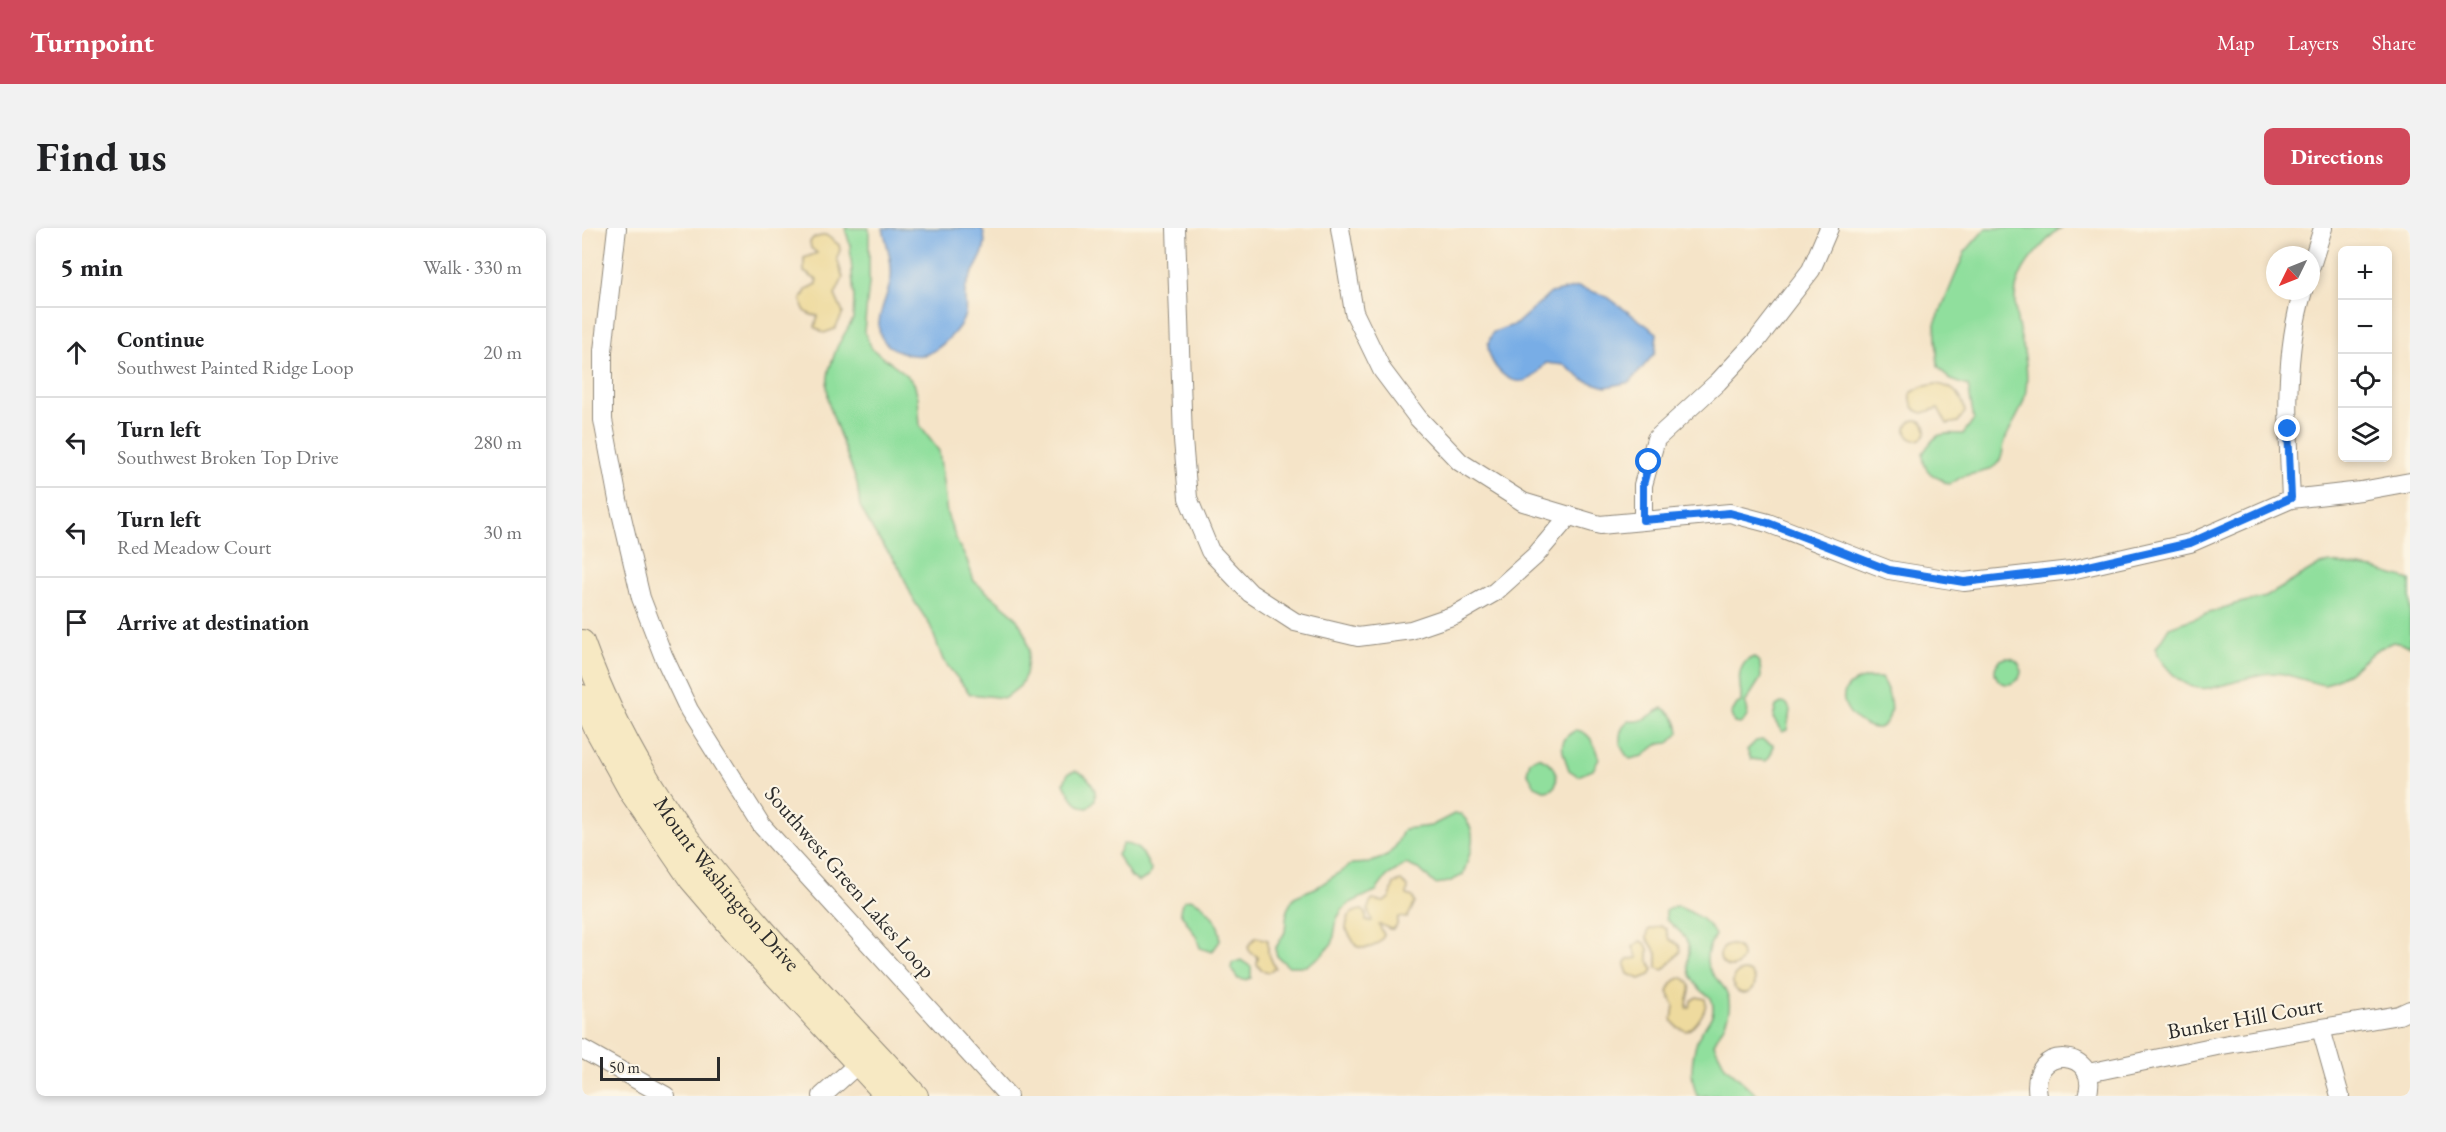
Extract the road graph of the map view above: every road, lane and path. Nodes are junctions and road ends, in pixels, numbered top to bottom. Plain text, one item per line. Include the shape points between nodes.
1 (617, 228) edge
2 (1176, 228) edge
3 (1340, 228) edge
4 (1829, 228) edge
5 (2323, 228) edge
6 (2317, 246) edge
7 (2300, 300) edge
8 (2410, 482) edge
9 (2291, 498) junction
10 (1569, 516) junction
11 (1643, 520) junction
12 (582, 642) edge
13 (582, 697) edge
14 (2410, 1010) edge
15 (2321, 1029) junction
16 (582, 1049) edge
17 (866, 1056) junction
18 (2088, 1073) junction
19 (666, 1096) edge
20 (822, 1096) edge
21 (888, 1096) edge
22 (916, 1096) edge
23 (1008, 1096) edge
24 (2038, 1096) edge
25 (2087, 1096) edge
26 (2340, 1096) edge

1 - 23 street, Southwest Green Lakes Loop via 603,351 603,420 641,598 663,655 689,710 762,826
2 - 10 street via 1188,498 1210,551 1250,593 1295,622 1358,637 1411,630 1455,615 1495,592 1535,556
3 - 10 street via 1354,312 1382,370 1418,418 1469,468 1523,502
4 - 11 street via 1811,270 1758,340 1656,439 1643,485
5 - 6 street
7 - 9 street via 2290,383
8 - 9 street
9 - 11 street via 2190,543 2071,570 1964,582 1889,570 1768,523 1730,513
10 - 11 street via 1600,525
12 - 17 main road, Mount Washington Drive via 623,736 661,799 702,858
13 - 17 main road, Mount Washington Drive via 632,793 691,879 739,935
14 - 15 street, Bunker Hill Court
15 - 18 street, Bunker Hill Court
15 - 26 street
16 - 19 street
17 - 20 street
17 - 21 main road, Mount Washington Drive
17 - 22 main road, Mount Washington Drive
18 - 24 street via 2078,1062 2065,1057 2051,1060 2041,1069 2036,1083
18 - 25 street

